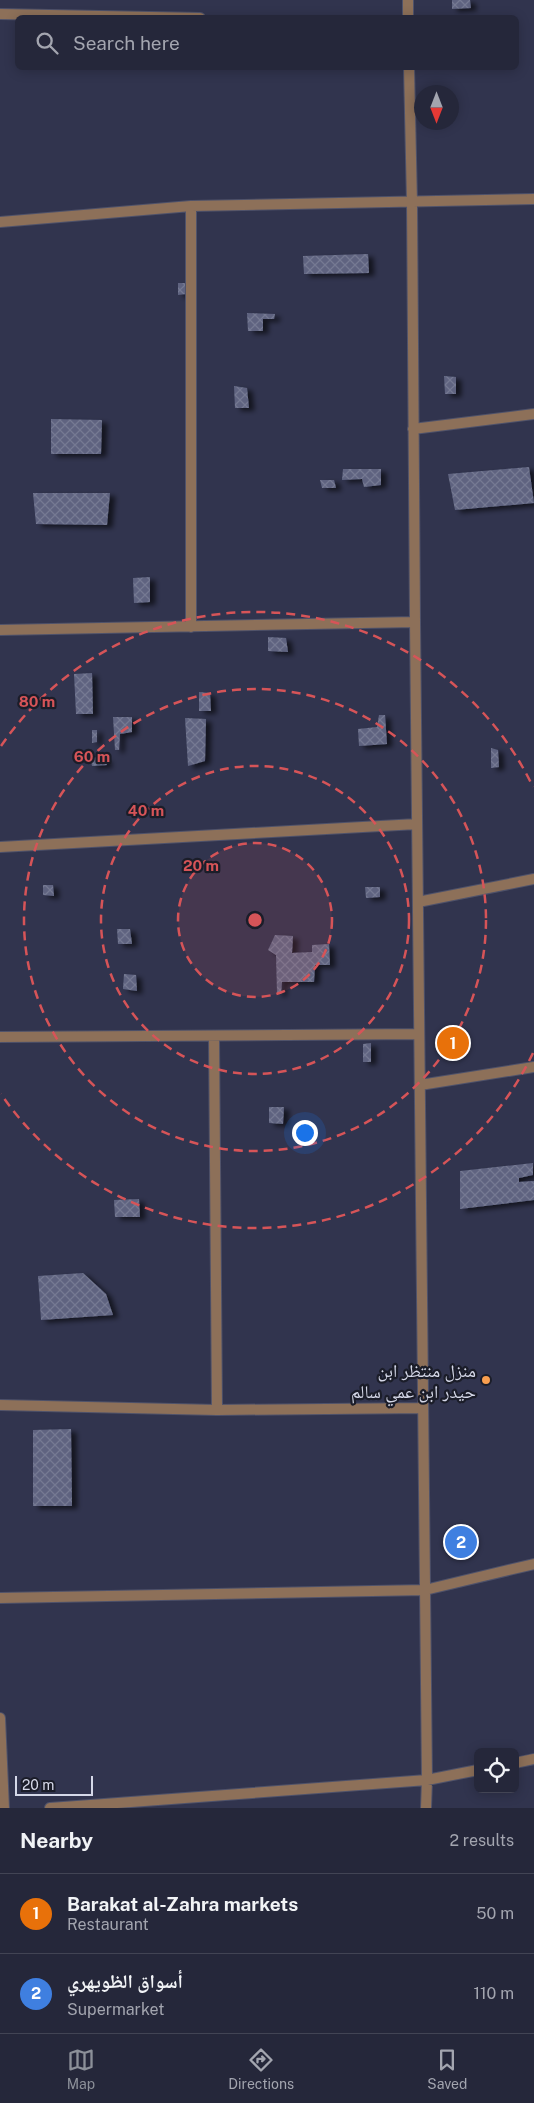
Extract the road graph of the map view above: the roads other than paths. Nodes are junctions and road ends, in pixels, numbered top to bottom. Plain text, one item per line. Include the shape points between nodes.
1 (408, 0) edge
2 (0, 14) edge
3 (50, 15) edge
4 (408, 15) edge
5 (409, 70) edge
6 (534, 198) edge
7 (412, 203) junction
8 (191, 206) junction
9 (0, 222) edge
10 (534, 414) edge
11 (413, 429) junction
12 (415, 622) junction
13 (191, 627) junction
14 (0, 630) edge
15 (417, 824) junction
16 (0, 847) edge
17 (534, 879) edge
18 (418, 902) junction
19 (419, 1034) junction
20 (0, 1037) edge
21 (214, 1037) junction
22 (534, 1067) edge
23 (420, 1085) junction
24 (0, 1405) edge
25 (423, 1408) junction
26 (217, 1410) junction
27 (534, 1564) edge
28 (425, 1590) junction
29 (0, 1598) edge
30 (0, 1718) edge
31 (534, 1759) edge
32 (519, 1761) edge
33 (474, 1771) edge
34 (427, 1780) junction
35 (4, 1808) edge
36 (50, 1808) edge
37 (426, 1808) edge

1 - 4 street
2 - 3 street
5 - 7 street
6 - 7 street
7 - 8 street
7 - 11 street
8 - 9 street
8 - 13 street
10 - 11 street
11 - 12 street
12 - 13 street
12 - 15 street
13 - 14 street
15 - 16 street
15 - 18 street
17 - 18 street
18 - 19 street
19 - 21 street
19 - 23 street
20 - 21 street
21 - 26 street
22 - 23 street
23 - 25 street
24 - 26 street
25 - 26 street
25 - 28 street
27 - 28 street
28 - 29 street
28 - 34 street
30 - 35 street
31 - 32 street
33 - 34 street
34 - 36 street
34 - 37 street

